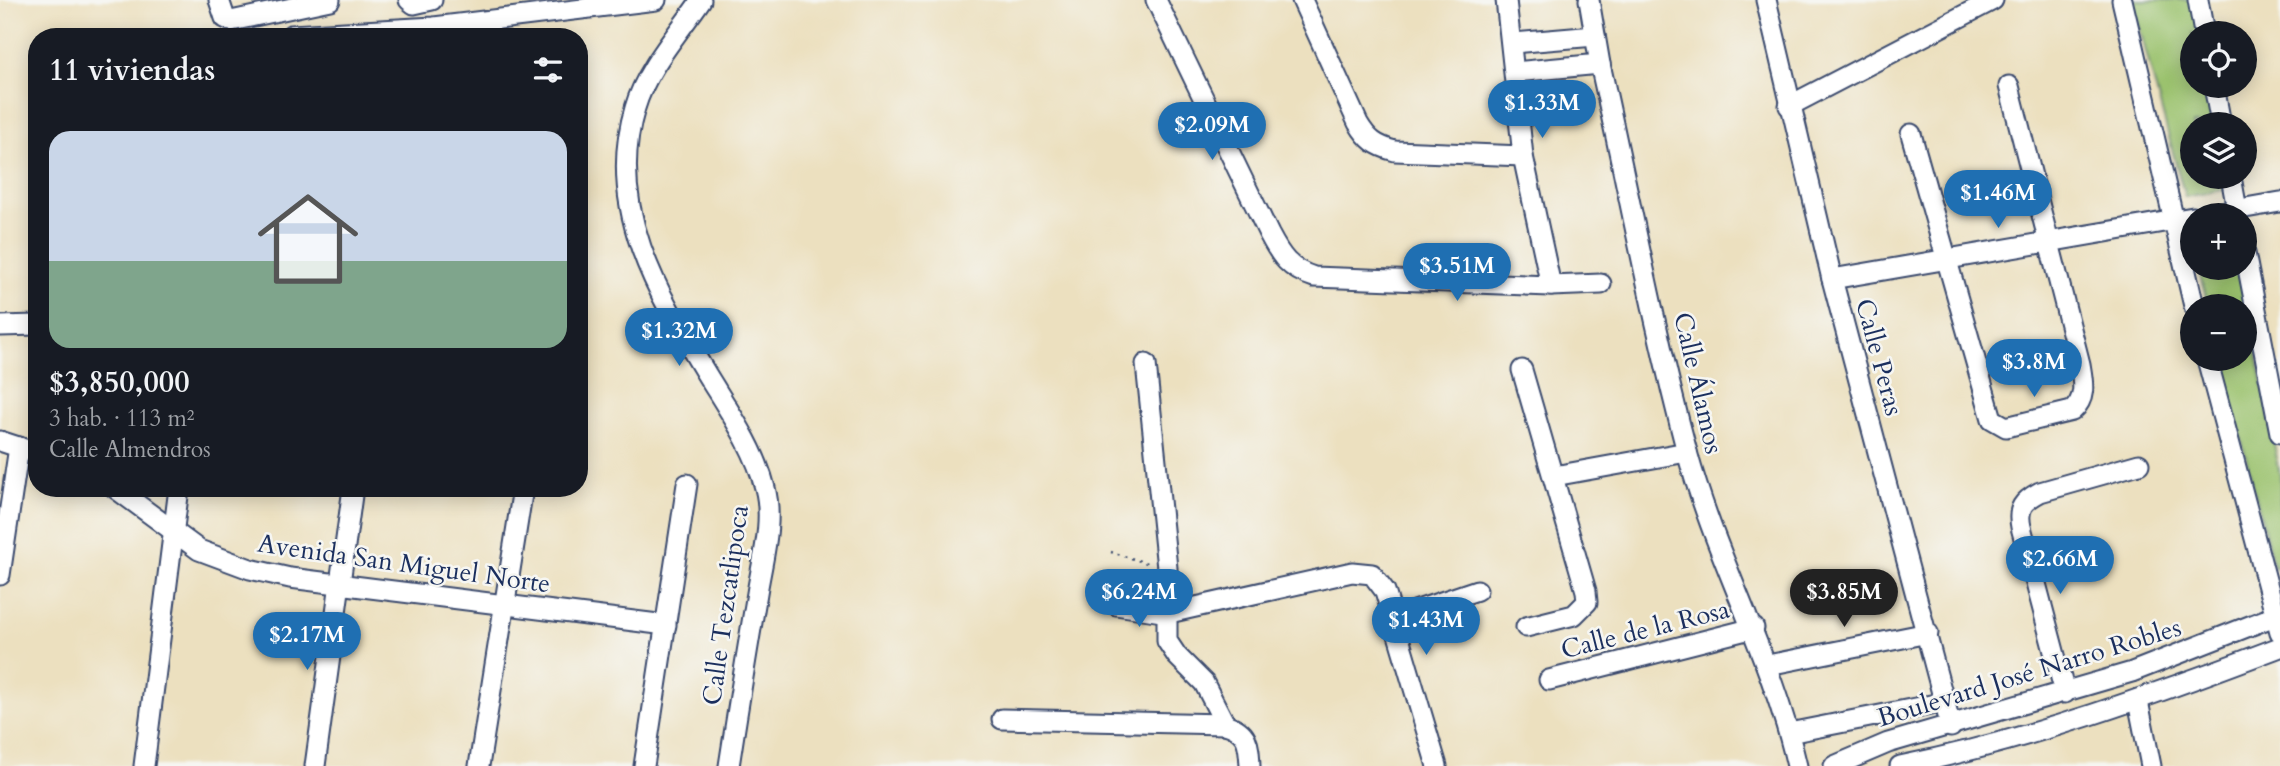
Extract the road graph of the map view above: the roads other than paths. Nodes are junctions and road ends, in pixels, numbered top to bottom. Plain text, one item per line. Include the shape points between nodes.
1 (219, 0) edge
2 (330, 0) edge
3 (410, 0) edge
4 (432, 0) edge
5 (656, 0) edge
6 (701, 0) edge
7 (1156, 0) edge
8 (1302, 0) edge
9 (1506, 0) edge
10 (1590, 0) edge
11 (1766, 0) edge
12 (1993, 0) edge
13 (2122, 0) edge
14 (2198, 0) edge
15 (626, 2) edge
16 (519, 8) edge
17 (2202, 21) edge
18 (414, 28) edge
19 (1595, 36) junction
20 (1513, 43) junction
21 (1600, 64) junction
22 (1515, 72) junction
23 (2009, 86) dead end
24 (1788, 106) junction
25 (1911, 134) dead end
26 (1523, 156) junction
27 (2280, 202) edge
28 (2257, 208) edge
29 (2180, 218) edge
30 (2171, 219) junction
31 (2050, 240) junction
32 (1948, 260) junction
33 (1832, 279) junction
34 (2250, 280) edge
35 (1601, 284) dead end
36 (1551, 286) junction
37 (2191, 294) edge
38 (28, 325) edge
39 (0, 326) edge
40 (1146, 363) dead end
41 (1522, 370) dead end
42 (2210, 371) edge
43 (2280, 433) edge
44 (0, 441) edge
45 (28, 450) edge
46 (1687, 452) junction
47 (2139, 464) dead end
48 (1554, 476) junction
49 (687, 484) dead end
50 (127, 497) edge
51 (178, 497) edge
52 (351, 497) edge
53 (522, 497) edge
54 (176, 535) junction
55 (0, 575) edge
56 (340, 583) junction
57 (1477, 590) dead end
58 (504, 605) junction
59 (1116, 605) dead end
60 (1169, 613) junction
61 (1394, 618) junction
62 (2278, 620) edge
63 (666, 625) junction
64 (1525, 627) dead end
65 (1754, 628) junction
66 (1928, 633) junction
67 (2280, 647) edge
68 (1768, 665) junction
69 (1549, 680) dead end
70 (2065, 693) junction
71 (2138, 701) junction
72 (1946, 702) junction
73 (1002, 719) dead end
74 (1951, 727) junction
75 (1234, 728) junction
76 (1789, 733) junction
77 (144, 766) edge
78 (315, 766) edge
79 (479, 766) edge
80 (644, 766) edge
81 (729, 766) edge
82 (1250, 766) edge
83 (1437, 766) edge
84 (1797, 766) edge
85 (1834, 766) edge
86 (1900, 766) edge
87 (2151, 766) edge

1 - 2 street via 225,18 231,21
3 - 4 street via 414,4
5 - 15 street
6 - 81 street, Calle Tezcatlipoca via 650,73 635,108 626,166 634,226 653,283 733,418 766,491 765,543
7 - 36 street via 1275,245 1296,271 1314,277
8 - 26 street via 1358,123 1379,147
9 - 20 street
10 - 19 street, Calle Álamos
11 - 24 street, Calle Peras
12 - 24 street
13 - 30 street
14 - 17 street
15 - 16 street
16 - 18 street
19 - 20 street
19 - 21 street, Calle Álamos
20 - 22 street
21 - 22 street
21 - 46 street, Calle Álamos
22 - 26 street
23 - 31 street
24 - 33 street, Calle Peras
25 - 32 street
26 - 36 street
27 - 28 street
29 - 30 street
30 - 31 street
30 - 37 street
31 - 32 street
31 - 32 street via 2083,381 2080,404 2072,411 2006,427 1992,419 1987,408
32 - 33 street
33 - 66 street, Calle Peras
34 - 43 street
35 - 36 street
38 - 39 street
40 - 60 street
41 - 48 street
42 - 62 street
44 - 45 street
45 - 55 street
46 - 48 street
46 - 65 street, Calle Álamos via 1711,529
47 - 70 street via 2040,492 2021,505 2018,515
48 - 64 street via 1587,602 1574,615
49 - 63 street
50 - 54 street, Avenida San Miguel Norte
51 - 54 street
52 - 56 street
53 - 58 street
54 - 56 street, Avenida San Miguel Norte via 210,555 250,569
54 - 77 street
56 - 58 street, Avenida San Miguel Norte
56 - 78 street
57 - 61 street
58 - 63 street, Avenida San Miguel Norte
58 - 79 street
59 - 60 street
60 - 61 street via 1352,572 1372,574 1385,591
60 - 75 street via 1167,641 1204,682
61 - 83 street
62 - 70 street, Boulevard José Narro Robles
63 - 80 street
65 - 68 street, Calle Álamos
65 - 69 street, Calle de la Rosa
66 - 68 street
66 - 72 street, Calle Peras
67 - 71 street, Boulevard José Narro Robles
68 - 76 street, Calle Álamos
70 - 74 street, Boulevard José Narro Robles
71 - 86 street, Boulevard José Narro Robles via 1956,755
71 - 87 street
72 - 74 street, Calle Peras
72 - 76 street
73 - 75 street
74 - 85 street, Boulevard José Narro Robles via 1888,743
75 - 82 street via 1249,741
76 - 84 street, Calle Álamos

